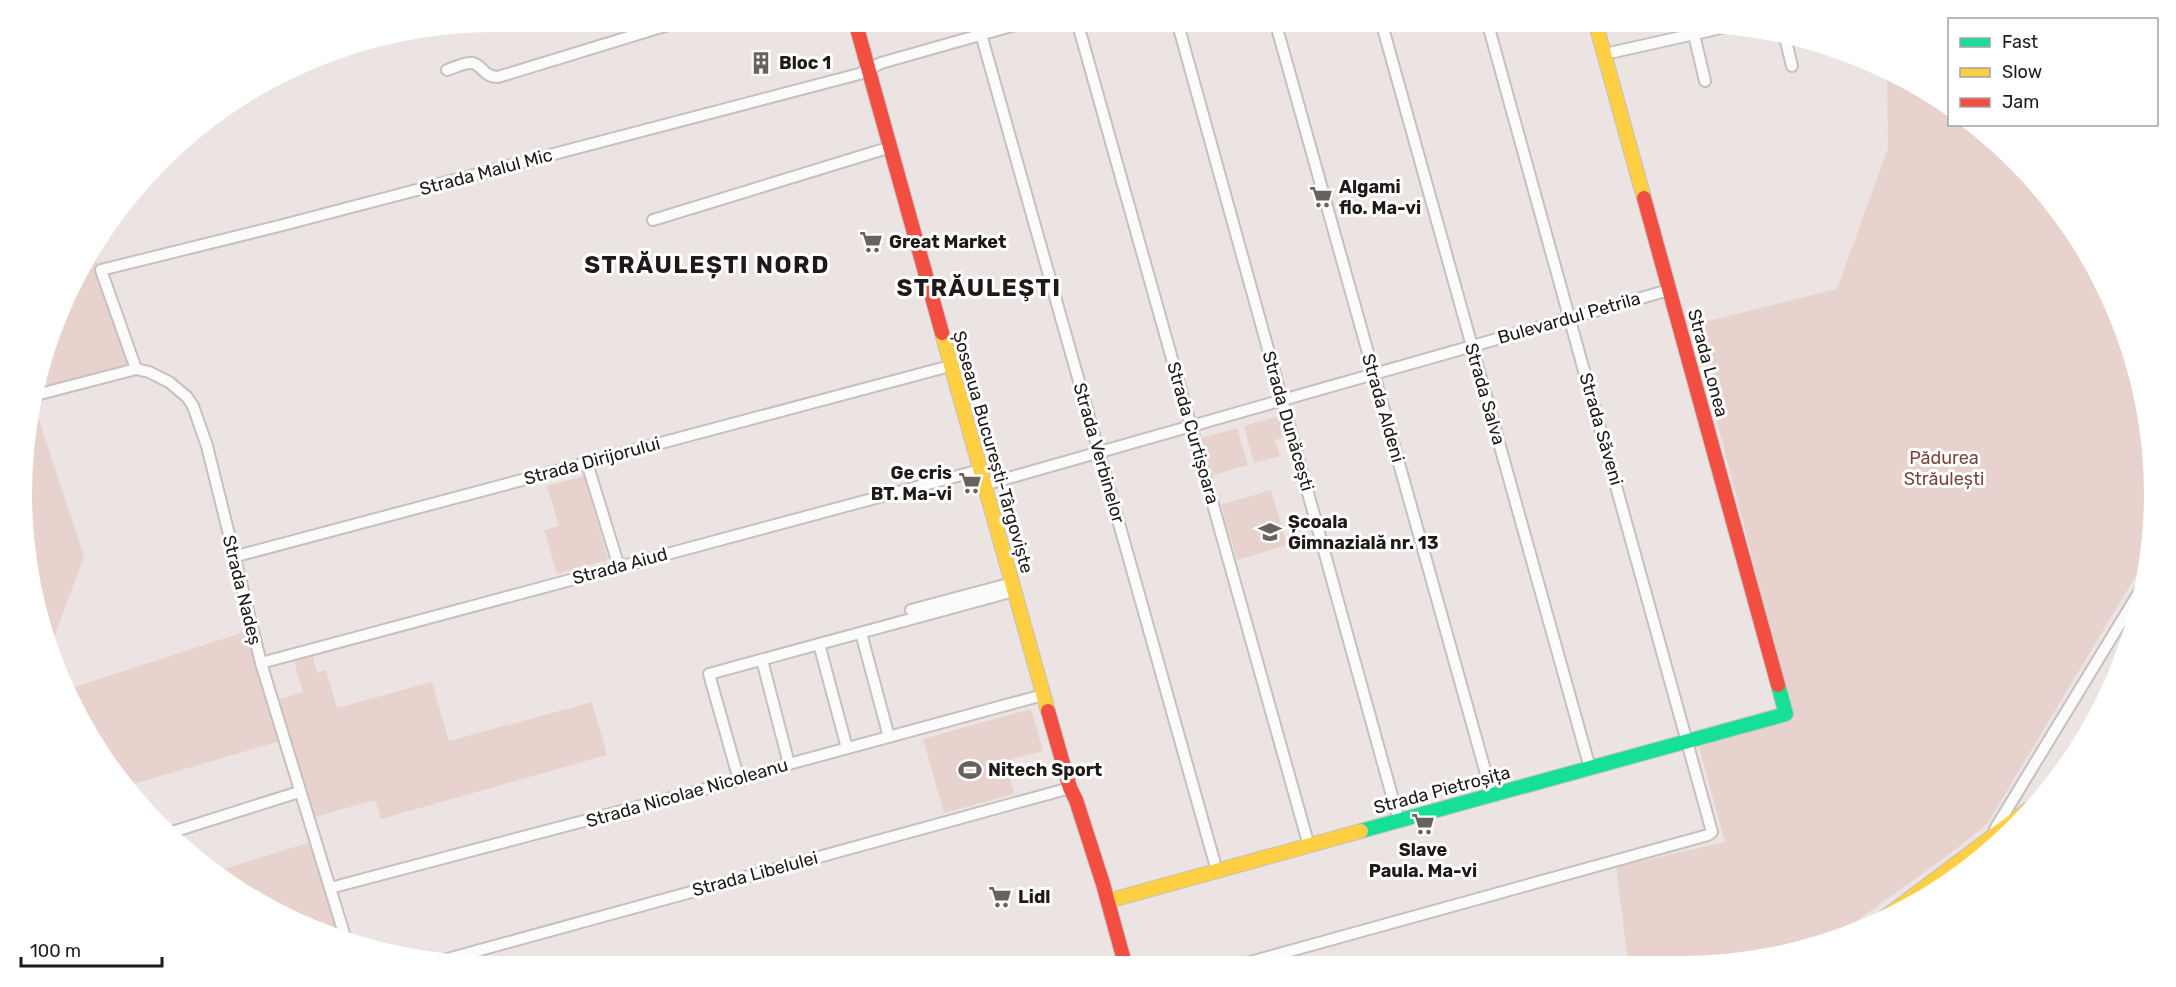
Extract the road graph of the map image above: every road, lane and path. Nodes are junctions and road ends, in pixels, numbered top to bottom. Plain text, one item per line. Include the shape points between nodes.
1 (645, 32) edge
2 (858, 32) edge
3 (988, 32) edge
4 (1080, 32) edge
5 (1180, 32) edge
6 (1278, 32) edge
7 (1384, 32) edge
8 (1490, 32) edge
9 (1599, 32) edge
10 (1703, 32) edge
11 (981, 34) junction
12 (1694, 34) junction
13 (1786, 43) edge
14 (1605, 54) junction
15 (1792, 66) dead end
16 (868, 68) junction
17 (447, 70) dead end
18 (1705, 81) dead end
19 (891, 147) junction
20 (653, 220) dead end
21 (1669, 290) junction
22 (1570, 318) junction
23 (1472, 346) junction
24 (950, 366) junction
25 (136, 369) junction
26 (1374, 374) junction
27 (42, 393) edge
28 (1282, 400) junction
29 (1191, 426) junction
30 (1099, 452) junction
31 (587, 463) junction
32 (980, 470) junction
33 (984, 485) junction
34 (233, 557) junction
35 (619, 567) junction
36 (1013, 587) junction
37 (2131, 606) edge
38 (911, 610) dead end
39 (861, 633) junction
40 (819, 644) junction
41 (762, 660) junction
42 (261, 663) junction
43 (1043, 695) junction
44 (1786, 714) joint
45 (889, 737) junction
46 (1688, 741) junction
47 (847, 748) junction
48 (789, 764) junction
49 (1590, 768) junction
50 (739, 780) junction
51 (1070, 788) junction
52 (299, 792) junction
53 (1492, 795) junction
54 (1399, 821) junction
55 (178, 830) edge
56 (1988, 840) joint
57 (1309, 846) junction
58 (1217, 871) junction
59 (1928, 885) edge
60 (330, 888) junction
61 (1108, 902) junction
62 (343, 930) edge
63 (462, 955) edge
64 (1111, 956) edge
65 (1123, 956) edge
66 (1272, 956) edge

1 - 17 street via 498,77 489,76 475,63
2 - 16 street, Șoseaua București-Târgoviște
3 - 11 street, Strada Malul Mic
4 - 29 street, Strada Curtișoara
5 - 28 street, Strada Dunăcești
6 - 26 street, Strada Aldeni
7 - 23 street, Strada Salva
8 - 22 street, Strada Săveni
9 - 14 street, Strada Lonea
10 - 12 street
11 - 16 street, Strada Malul Mic
11 - 30 street, Strada Verbinelor
12 - 14 street
12 - 18 street
13 - 15 street
14 - 21 street, Strada Lonea
16 - 19 street, Șoseaua București-Târgoviște
16 - 25 street, Strada Malul Mic via 859,74 500,169 101,270
19 - 20 street
19 - 24 street, Șoseaua București-Târgoviște
21 - 22 street, Bulevardul Petrila
21 - 44 street, Strada Lonea
22 - 23 street, Bulevardul Petrila
22 - 46 street, Strada Săveni
23 - 26 street, Bulevardul Petrila
23 - 49 street, Strada Salva
24 - 31 street, Strada Dirijorului
24 - 32 street, Șoseaua București-Târgoviște
25 - 27 street
25 - 34 street, Strada Nadeș via 169,382 193,406 207,446
26 - 28 street, Bulevardul Petrila
26 - 53 street, Strada Aldeni
28 - 29 street, Bulevardul Petrila
28 - 54 street, Strada Dunăcești
29 - 30 street, Bulevardul Petrila
29 - 57 street, Strada Curtișoara
30 - 33 street, Bulevardul Petrila
30 - 58 street, Strada Verbinelor
31 - 34 street, Strada Dirijorului
31 - 35 street
32 - 33 street, Șoseaua București-Târgoviște
32 - 35 street, Strada Aiud
33 - 36 street, Șoseaua București-Târgoviște
34 - 42 street, Strada Nadeș
35 - 42 street, Strada Aiud
36 - 38 street
36 - 39 street
36 - 43 street, Șoseaua București-Târgoviște
37 - 56 street
39 - 40 street
39 - 45 street
40 - 41 street
40 - 47 street
41 - 48 street
41 - 50 street via 709,674
42 - 52 street, Strada Nadeș
43 - 45 street, Strada Nicolae Nicoleanu
43 - 51 street, Șoseaua București-Târgoviște
44 - 46 street, Strada Pietroșița
45 - 47 street, Strada Nicolae Nicoleanu
46 - 49 street, Strada Pietroșița
46 - 66 street, Strada Săveni via 1713,829 1708,835
47 - 48 street, Strada Nicolae Nicoleanu
48 - 50 street, Strada Nicolae Nicoleanu
49 - 53 street, Strada Pietroșița
50 - 60 street, Strada Nicolae Nicoleanu
51 - 61 street, Șoseaua București-Târgoviște
51 - 63 street, Strada Libelulei
51 - 64 street, Șoseaua București-Târgoviște via 1068,801
52 - 55 street
52 - 60 street, Strada Nadeș
53 - 54 street, Strada Pietroșița
54 - 57 street, Strada Pietroșița
56 - 59 street
57 - 58 street, Strada Pietroșița
58 - 61 street, Strada Pietroșița
60 - 62 street, Strada Nadeș
61 - 65 street, Șoseaua București-Târgoviște

